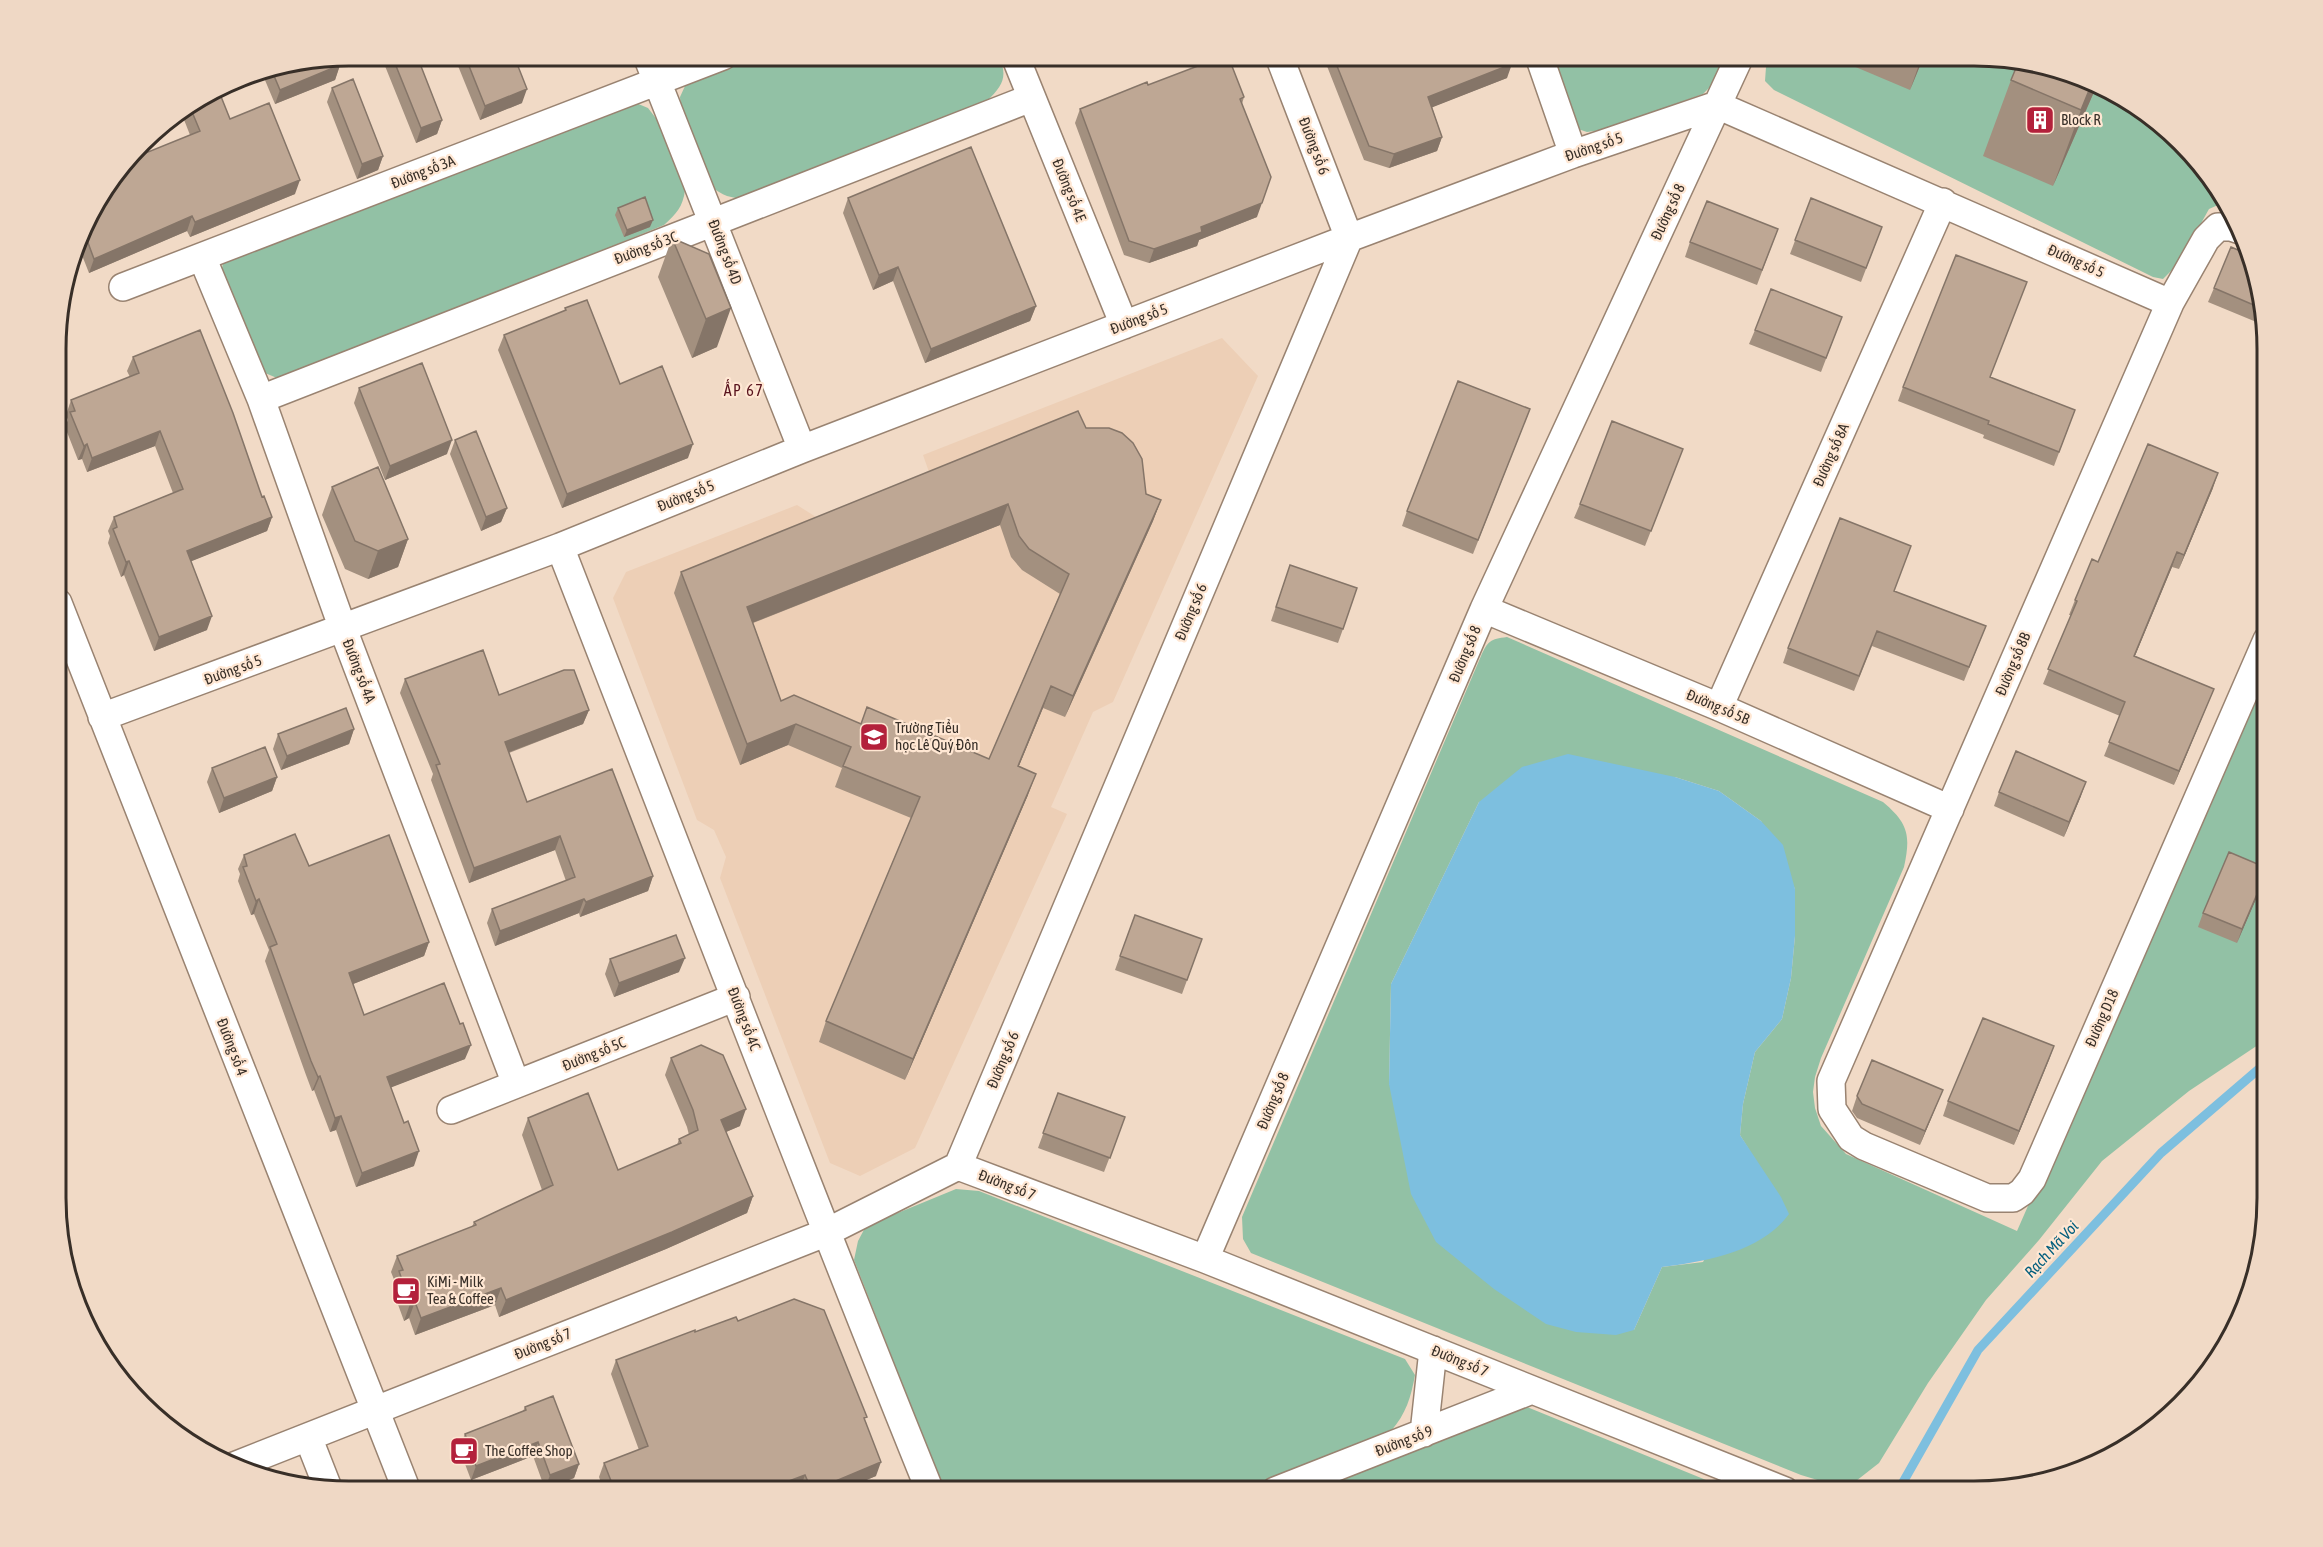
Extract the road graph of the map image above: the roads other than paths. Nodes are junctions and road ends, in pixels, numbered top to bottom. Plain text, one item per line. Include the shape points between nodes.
1 (651, 66) edge
2 (697, 66) edge
3 (1019, 66) edge
4 (1283, 66) edge
5 (1542, 66) edge
6 (1735, 66) edge
7 (658, 81) junction
8 (1031, 98) junction
9 (1717, 105) junction
10 (1573, 154) junction
11 (1943, 202) junction
12 (713, 221) junction
13 (2229, 229) edge
14 (1349, 238) junction
15 (202, 257) junction
16 (123, 287) dead end
17 (2170, 303) junction
18 (1124, 325) junction
19 (261, 399) junction
20 (802, 449) junction
21 (560, 547) junction
22 (1484, 609) junction
23 (66, 624) edge
24 (343, 629) junction
25 (2257, 663) edge
26 (1719, 707) junction
27 (102, 717) junction
28 (1950, 808) junction
29 (736, 997) junction
30 (516, 1084) junction
31 (1832, 1109) joint
32 (451, 1110) dead end
33 (958, 1166) junction
34 (825, 1233) junction
35 (1205, 1259) junction
36 (1433, 1350) junction
37 (1532, 1390) junction
38 (374, 1411) junction
39 (1424, 1433) junction
40 (308, 1437) junction
41 (246, 1461) edge
42 (325, 1480) edge
43 (403, 1481) edge
44 (926, 1481) edge
45 (1301, 1481) edge
46 (1760, 1481) edge

1 - 7 street, Đường số 4D
2 - 7 street, Đường số 3A
3 - 8 street, Đường số 4E
4 - 14 street, Đường số 6
5 - 10 street
6 - 9 street, Đường số 8
7 - 12 street, Đường số 4D
7 - 15 street, Đường số 3A
8 - 12 street, Đường số 3C
8 - 18 street, Đường số 4E
9 - 10 street, Đường số 5
9 - 11 street, Đường số 5
9 - 22 street, Đường số 8
10 - 14 street, Đường số 5
11 - 17 street, Đường số 5
11 - 26 street, Đường số 8A
12 - 19 street, Đường số 3C
12 - 20 street, Đường số 4D
13 - 17 street, Đường số 8B via 2206,239
14 - 18 street, Đường số 5
14 - 33 street, Đường số 6
15 - 16 street, Đường số 3A
15 - 19 street, Đường số 4A
17 - 28 street, Đường số 8B
18 - 20 street, Đường số 5
19 - 24 street, Đường số 4A
20 - 21 street, Đường số 5
21 - 24 street, Đường số 5
21 - 29 street, Đường số 4C
22 - 26 street, Đường số 5B
22 - 35 street, Đường số 8
23 - 27 street, Đường số 4
24 - 27 street, Đường số 5
24 - 30 street, Đường số 4A
25 - 31 street, Đường D18 via 2032,1179 2022,1192 2013,1198 1987,1198 1875,1151 1851,1138
26 - 28 street, Đường số 5B
27 - 38 street, Đường số 4
28 - 31 street, Đường số 8B via 1831,1081
29 - 30 street, Đường số 5C
29 - 34 street, Đường số 4C
30 - 32 street, Đường số 5C
33 - 34 street, Đường số 7
33 - 35 street, Đường số 7
34 - 38 street, Đường số 7
34 - 44 street, Đường số 4C
35 - 36 street, Đường số 7
36 - 37 street, Đường số 7
36 - 39 street
37 - 39 street, Đường số 9
37 - 46 street, Đường số 7
38 - 40 street, Đường số 7
38 - 43 street, Đường số 4
39 - 45 street, Đường số 9
40 - 41 street, Đường số 7
40 - 42 street

